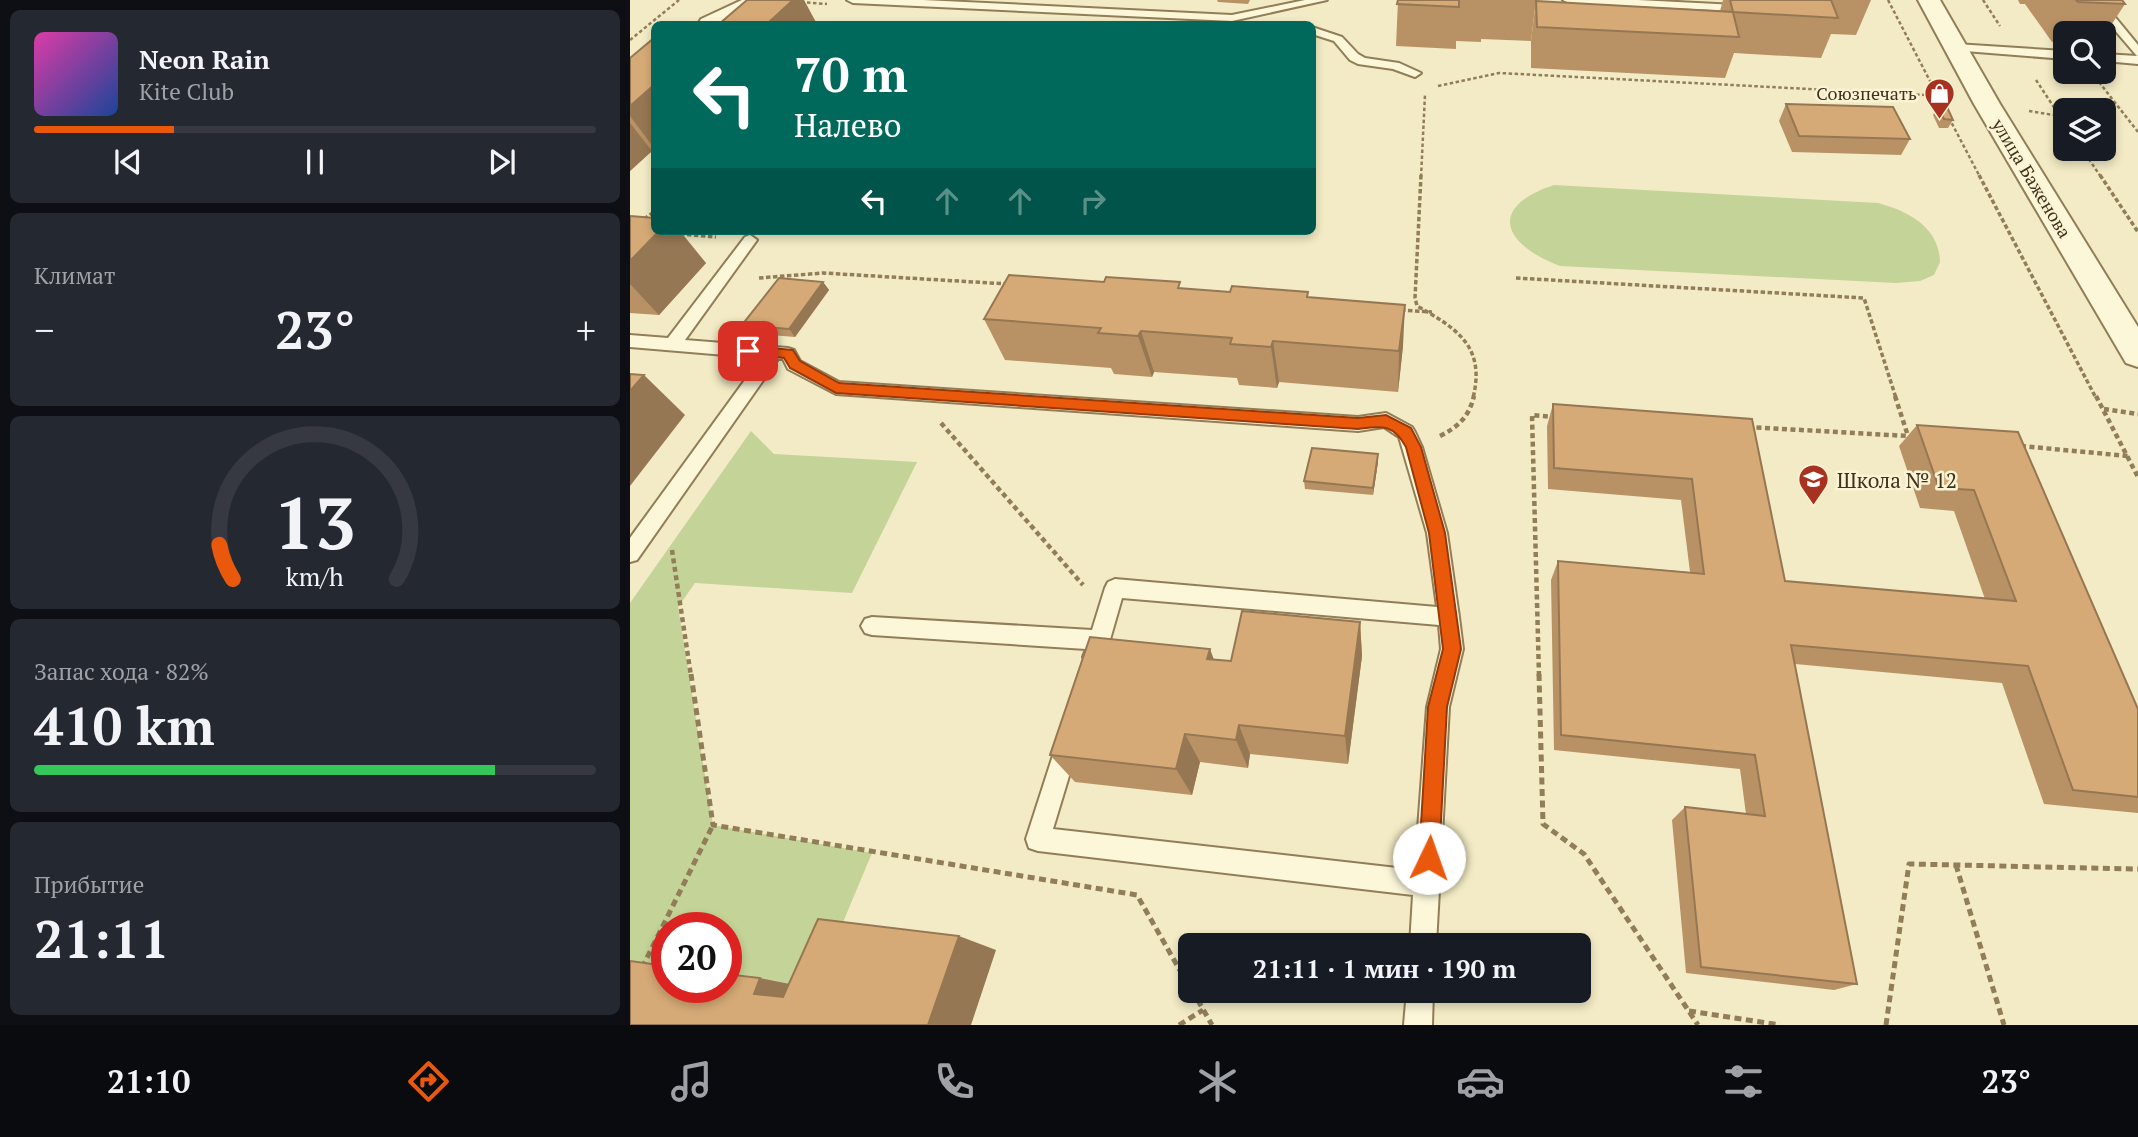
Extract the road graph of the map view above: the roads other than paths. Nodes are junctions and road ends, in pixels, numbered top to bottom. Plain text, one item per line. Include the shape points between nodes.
1 (760, 0) edge
2 (853, 0) edge
3 (1116, 0) edge
4 (1321, 0) edge
5 (1569, 0) edge
6 (1767, 0) edge
7 (1929, 0) edge
8 (2095, 0) edge
9 (1275, 5) edge
10 (1109, 13) junction
11 (1232, 18) junction
12 (715, 21) edge
13 (1252, 21) edge
14 (1316, 31) edge
15 (1956, 48) junction
16 (2138, 53) edge
17 (2053, 54) edge
18 (2116, 59) edge
19 (2138, 60) edge
20 (1415, 73) road end
21 (750, 240) road end
22 (630, 341) edge
23 (672, 345) junction
24 (773, 353) junction
25 (2138, 355) edge
26 (630, 554) edge
27 (1449, 617) junction
28 (872, 626) dead end
29 (1098, 640) junction
30 (1087, 680) edge
31 (1074, 720) edge
32 (1428, 884) junction
33 (1424, 933) edge
34 (1419, 1003) edge
35 (1418, 1025) edge

1 - 12 street
2 - 10 lane
3 - 10 lane
4 - 9 lane
5 - 6 lane via 1756,9 1765,7
7 - 15 street, улица Баженова
8 - 16 lane
9 - 11 lane
10 - 11 lane
11 - 13 lane
14 - 20 lane via 1338,39 1362,61
15 - 17 lane
15 - 25 street, улица Баженова
18 - 19 lane
21 - 23 lane
22 - 23 lane
23 - 24 lane
24 - 26 lane
24 - 27 lane via 788,354 794,365 836,388 1358,424 1386,420 1406,432 1413,447 1437,533
27 - 29 lane via 1115,588
27 - 32 lane via 1452,649 1438,707
28 - 29 lane
29 - 30 lane
31 - 32 lane via 1038,839
32 - 33 lane
34 - 35 lane

